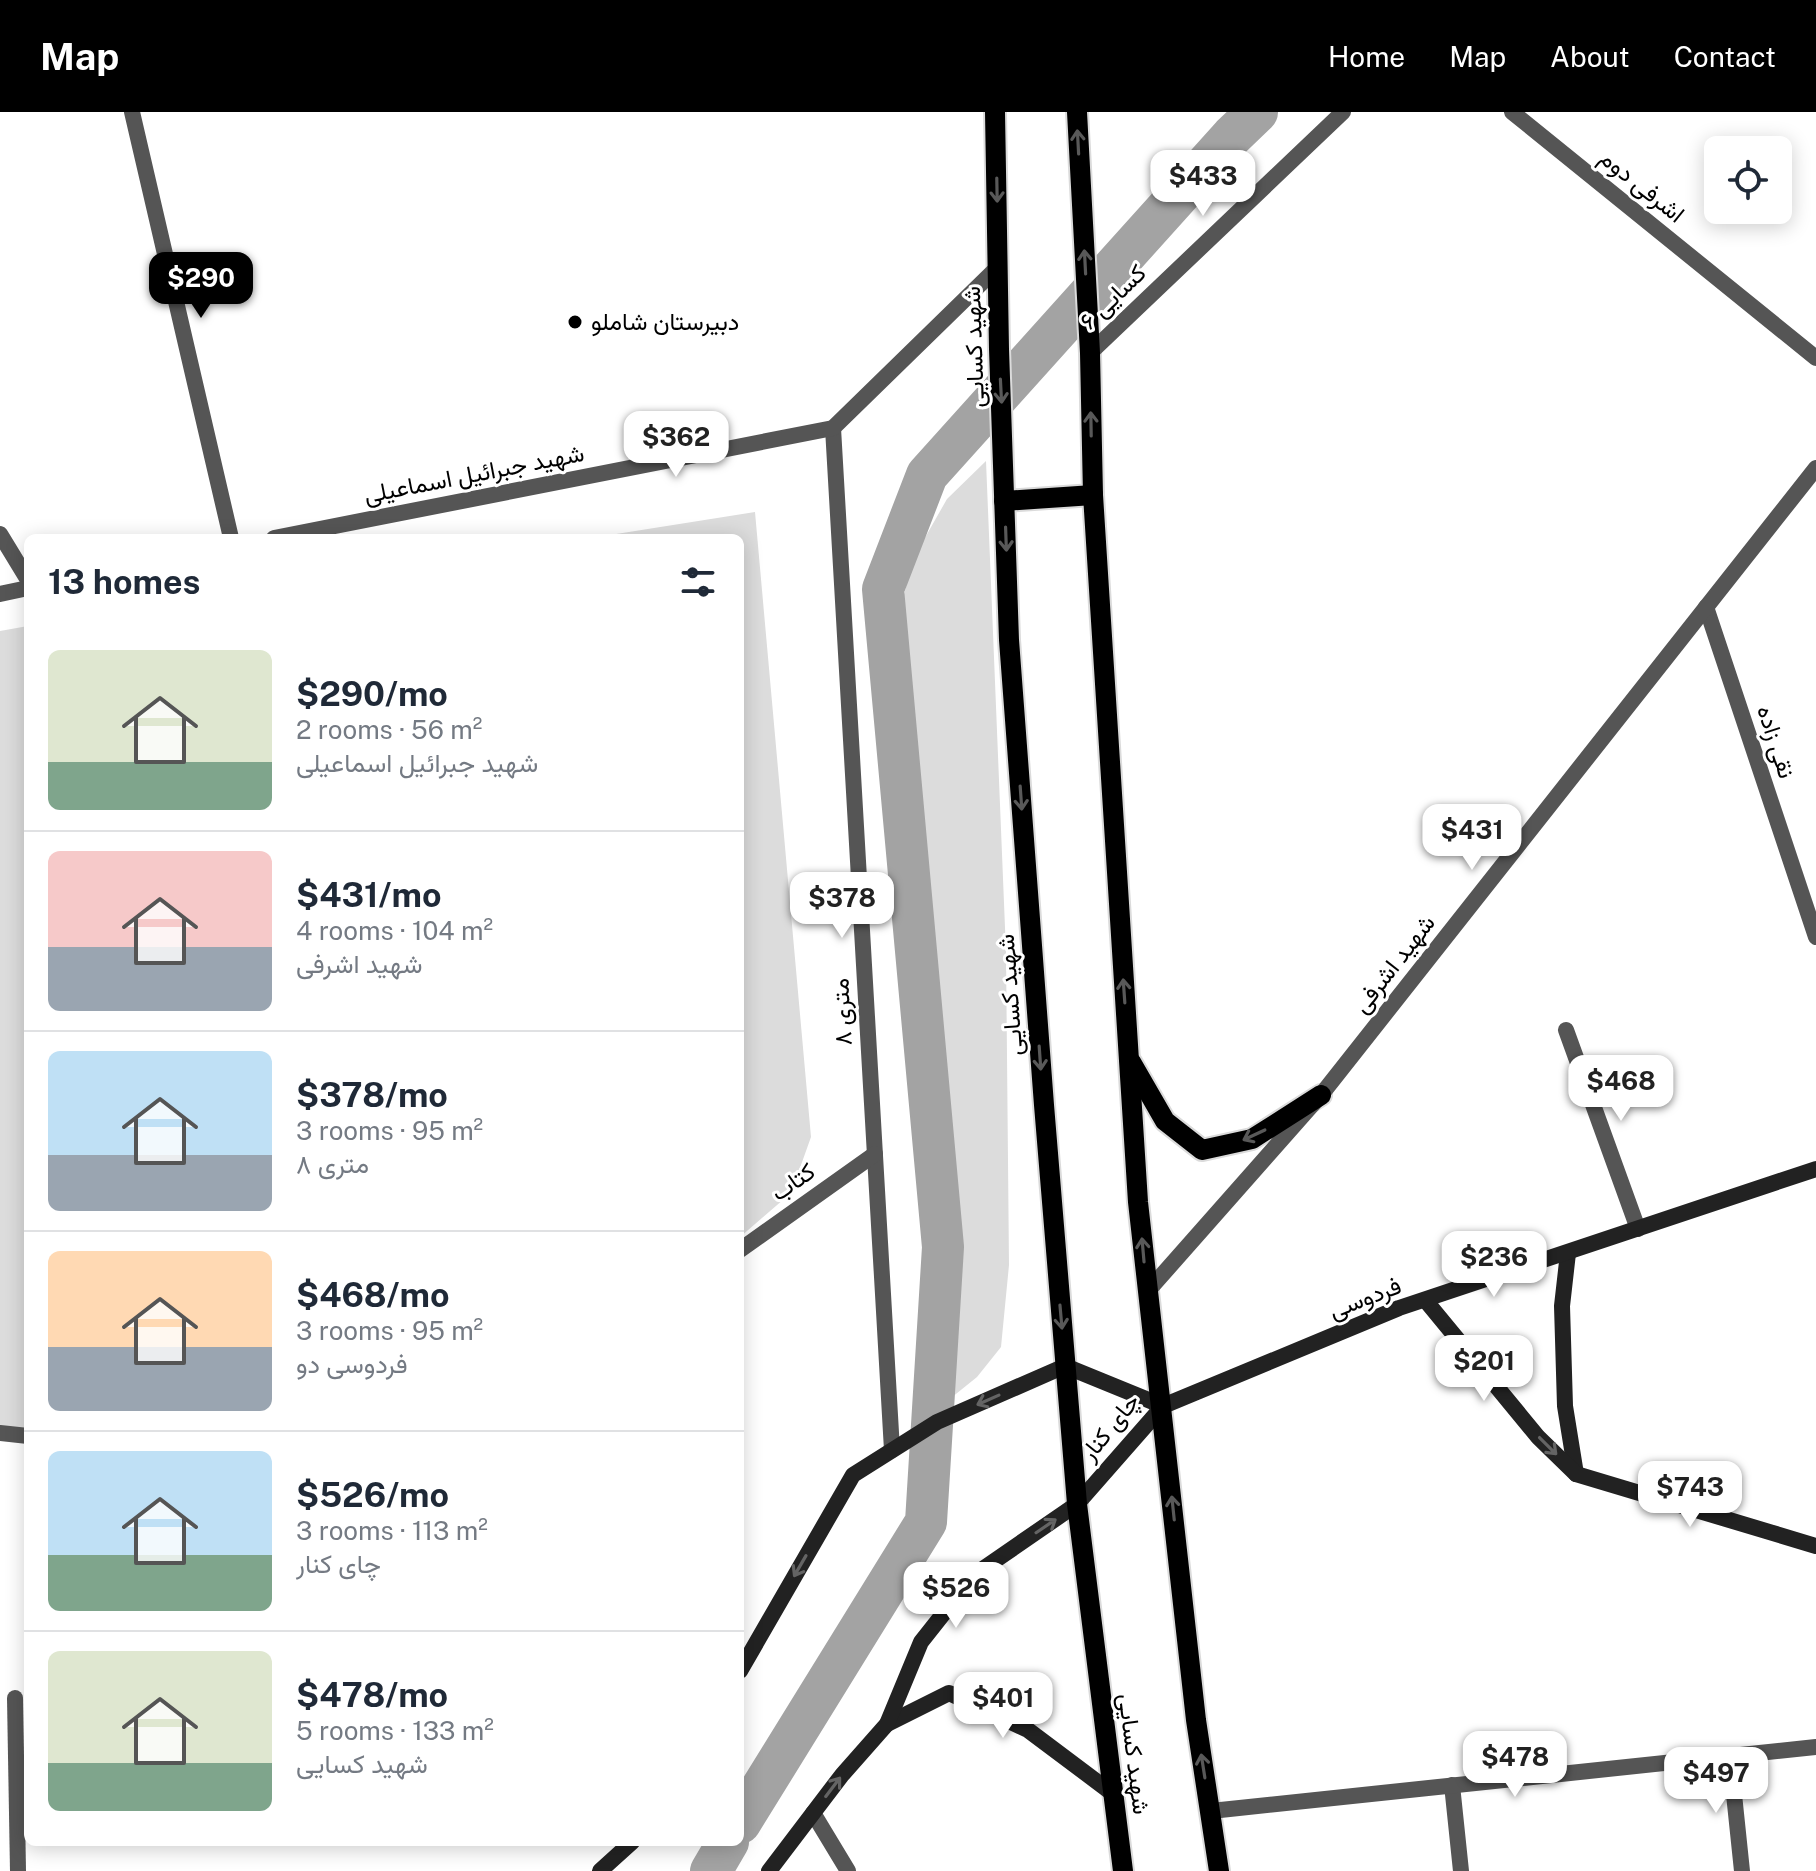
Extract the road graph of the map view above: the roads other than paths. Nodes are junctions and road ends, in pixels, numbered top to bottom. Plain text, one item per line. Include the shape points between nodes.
1 (132, 112) edge
2 (995, 112) edge
3 (1077, 112) edge
4 (1343, 112) edge
5 (1512, 112) edge
6 (998, 267) junction
7 (1090, 353) junction
8 (1816, 358) edge
9 (833, 428) junction
10 (1816, 468) edge
11 (1093, 495) junction
12 (1004, 501) junction
13 (0, 534) edge
14 (230, 534) edge
15 (294, 534) edge
16 (24, 573) edge
17 (24, 589) edge
18 (0, 594) edge
19 (1706, 607) junction
20 (1816, 937) edge
21 (1566, 1030) dead end
22 (1128, 1058) junction
23 (1321, 1095) junction
24 (875, 1154) junction
25 (1816, 1169) edge
26 (1638, 1229) junction
27 (744, 1247) edge
28 (1568, 1253) junction
29 (1147, 1292) junction
30 (1426, 1301) junction
31 (1065, 1366) junction
32 (1163, 1406) junction
33 (0, 1433) edge
34 (24, 1436) edge
35 (892, 1450) junction
36 (1576, 1474) junction
37 (1077, 1504) junction
38 (1816, 1546) edge
39 (744, 1664) edge
40 (15, 1698) dead end
41 (887, 1724) junction
42 (1816, 1747) edge
43 (1730, 1756) junction
44 (1452, 1785) junction
45 (1112, 1793) junction
46 (1211, 1811) junction
47 (813, 1813) junction
48 (628, 1846) edge
49 (18, 1871) edge
50 (600, 1871) edge
51 (769, 1871) edge
52 (848, 1871) edge
53 (1123, 1871) edge
54 (1219, 1871) edge
55 (1461, 1871) edge
56 (1742, 1871) edge

1 - 14 street
2 -> 6 main road, شهید کسایی
7 -> 3 main road
4 - 7 street, کسایی ۶
5 - 8 street, اشرفی دوم
6 - 9 street
6 -> 12 main road, شهید کسایی
11 -> 7 main road
9 - 15 street, شهید جبرائیل اسماعیلی
9 - 24 street, ۸ متری
10 - 19 street, شهید اشرفی
11 - 12 main road
22 -> 11 main road
12 -> 31 main road, شهید کسایی via 1009,640
13 - 16 street
17 - 18 street
19 - 20 street, نقی زاده
19 - 23 street, شهید اشرفی
21 - 26 street
23 -> 22 main road via 1252,1139 1202,1150 1165,1121
29 -> 22 main road
23 - 29 street, شهید اشرفی
24 - 27 street, کتاب
24 - 35 street, ۸ متری
25 - 26 street, فردوسی
26 - 28 street, فردوسی
28 - 30 street, فردوسی
28 - 36 street via 1562,1306 1565,1406
29 - 32 main road
30 - 32 street, فردوسی
30 -> 36 street via 1538,1437
31 - 32 street, چای کنار
31 -> 35 street via 937,1422
31 - 37 main road, شهید کسایی
32 - 37 street, چای کنار
46 -> 32 main road via 1196,1720
33 - 34 street
35 -> 39 street via 853,1475
36 - 38 street
41 -> 37 street, چای کنار via 921,1642 974,1575
37 - 45 main road, شهید کسایی
40 - 49 street
41 - 45 street via 949,1693 1028,1730
47 -> 41 street, چای کنار
42 - 43 street
43 - 44 street
43 - 56 street
44 - 46 street
44 - 55 street
45 - 53 main road, شهید کسایی
46 - 54 main road
47 - 51 street, چای کنار
47 - 52 street
48 - 50 street

